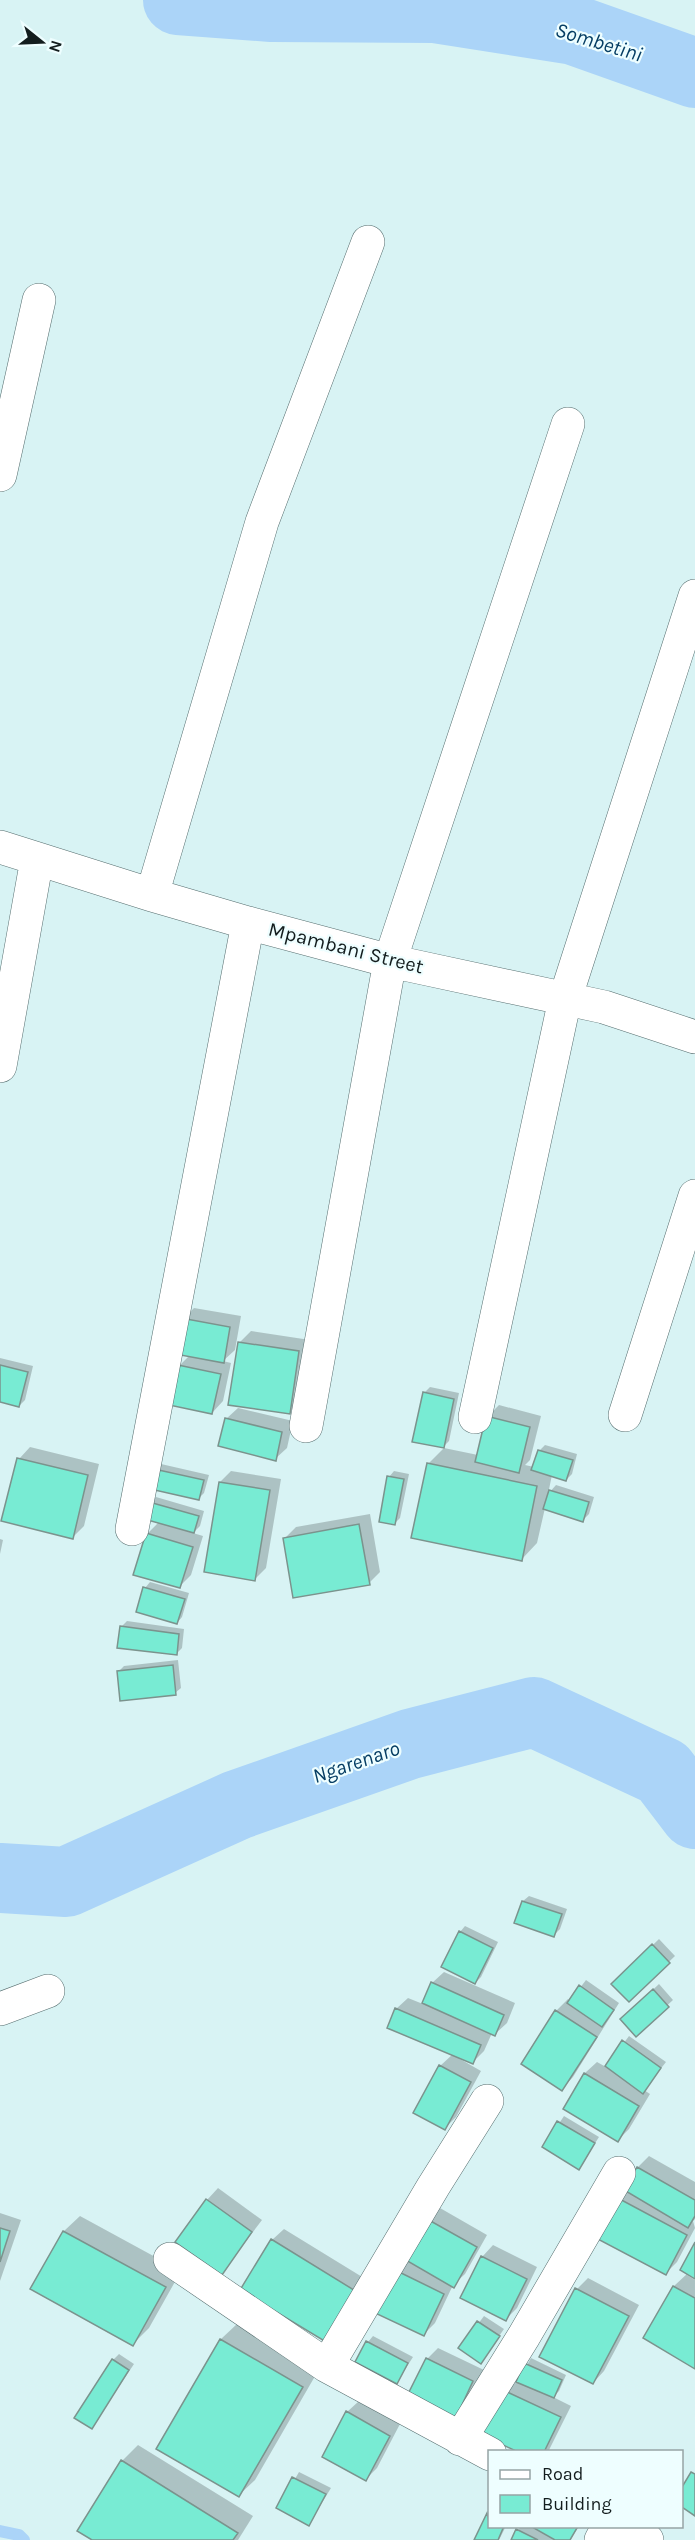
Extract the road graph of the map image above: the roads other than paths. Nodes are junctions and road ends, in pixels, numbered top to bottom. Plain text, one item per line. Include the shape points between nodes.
1 (368, 242) dead end
2 (39, 300) dead end
3 (568, 424) dead end
4 (0, 475) edge
5 (695, 596) edge
6 (0, 847) edge
7 (37, 859) junction
8 (152, 895) junction
9 (248, 923) junction
10 (390, 961) junction
11 (565, 999) junction
12 (695, 1036) edge
13 (0, 1066) edge
14 (695, 1196) edge
15 (625, 1415) dead end
16 (475, 1417) dead end
17 (306, 1426) dead end
18 (132, 1529) dead end
19 (48, 1990) dead end
20 (0, 2009) edge
21 (487, 2101) dead end
22 (619, 2172) dead end
23 (170, 2259) dead end
24 (327, 2366) junction
25 (460, 2439) junction
26 (488, 2453) edge
27 (627, 2528) edge
28 (647, 2540) edge

1 - 8 street via 262,522
2 - 4 street
3 - 10 street
5 - 11 street
6 - 7 street, Mpambani Street
7 - 8 street, Mpambani Street
7 - 13 street
8 - 9 street, Mpambani Street
9 - 10 street, Mpambani Street
9 - 18 street
10 - 11 street, Mpambani Street
10 - 17 street
11 - 12 street, Mpambani Street
11 - 16 street
14 - 15 street
19 - 20 street
21 - 24 street
22 - 25 street
23 - 24 street
24 - 25 street
25 - 26 street
27 - 28 street

